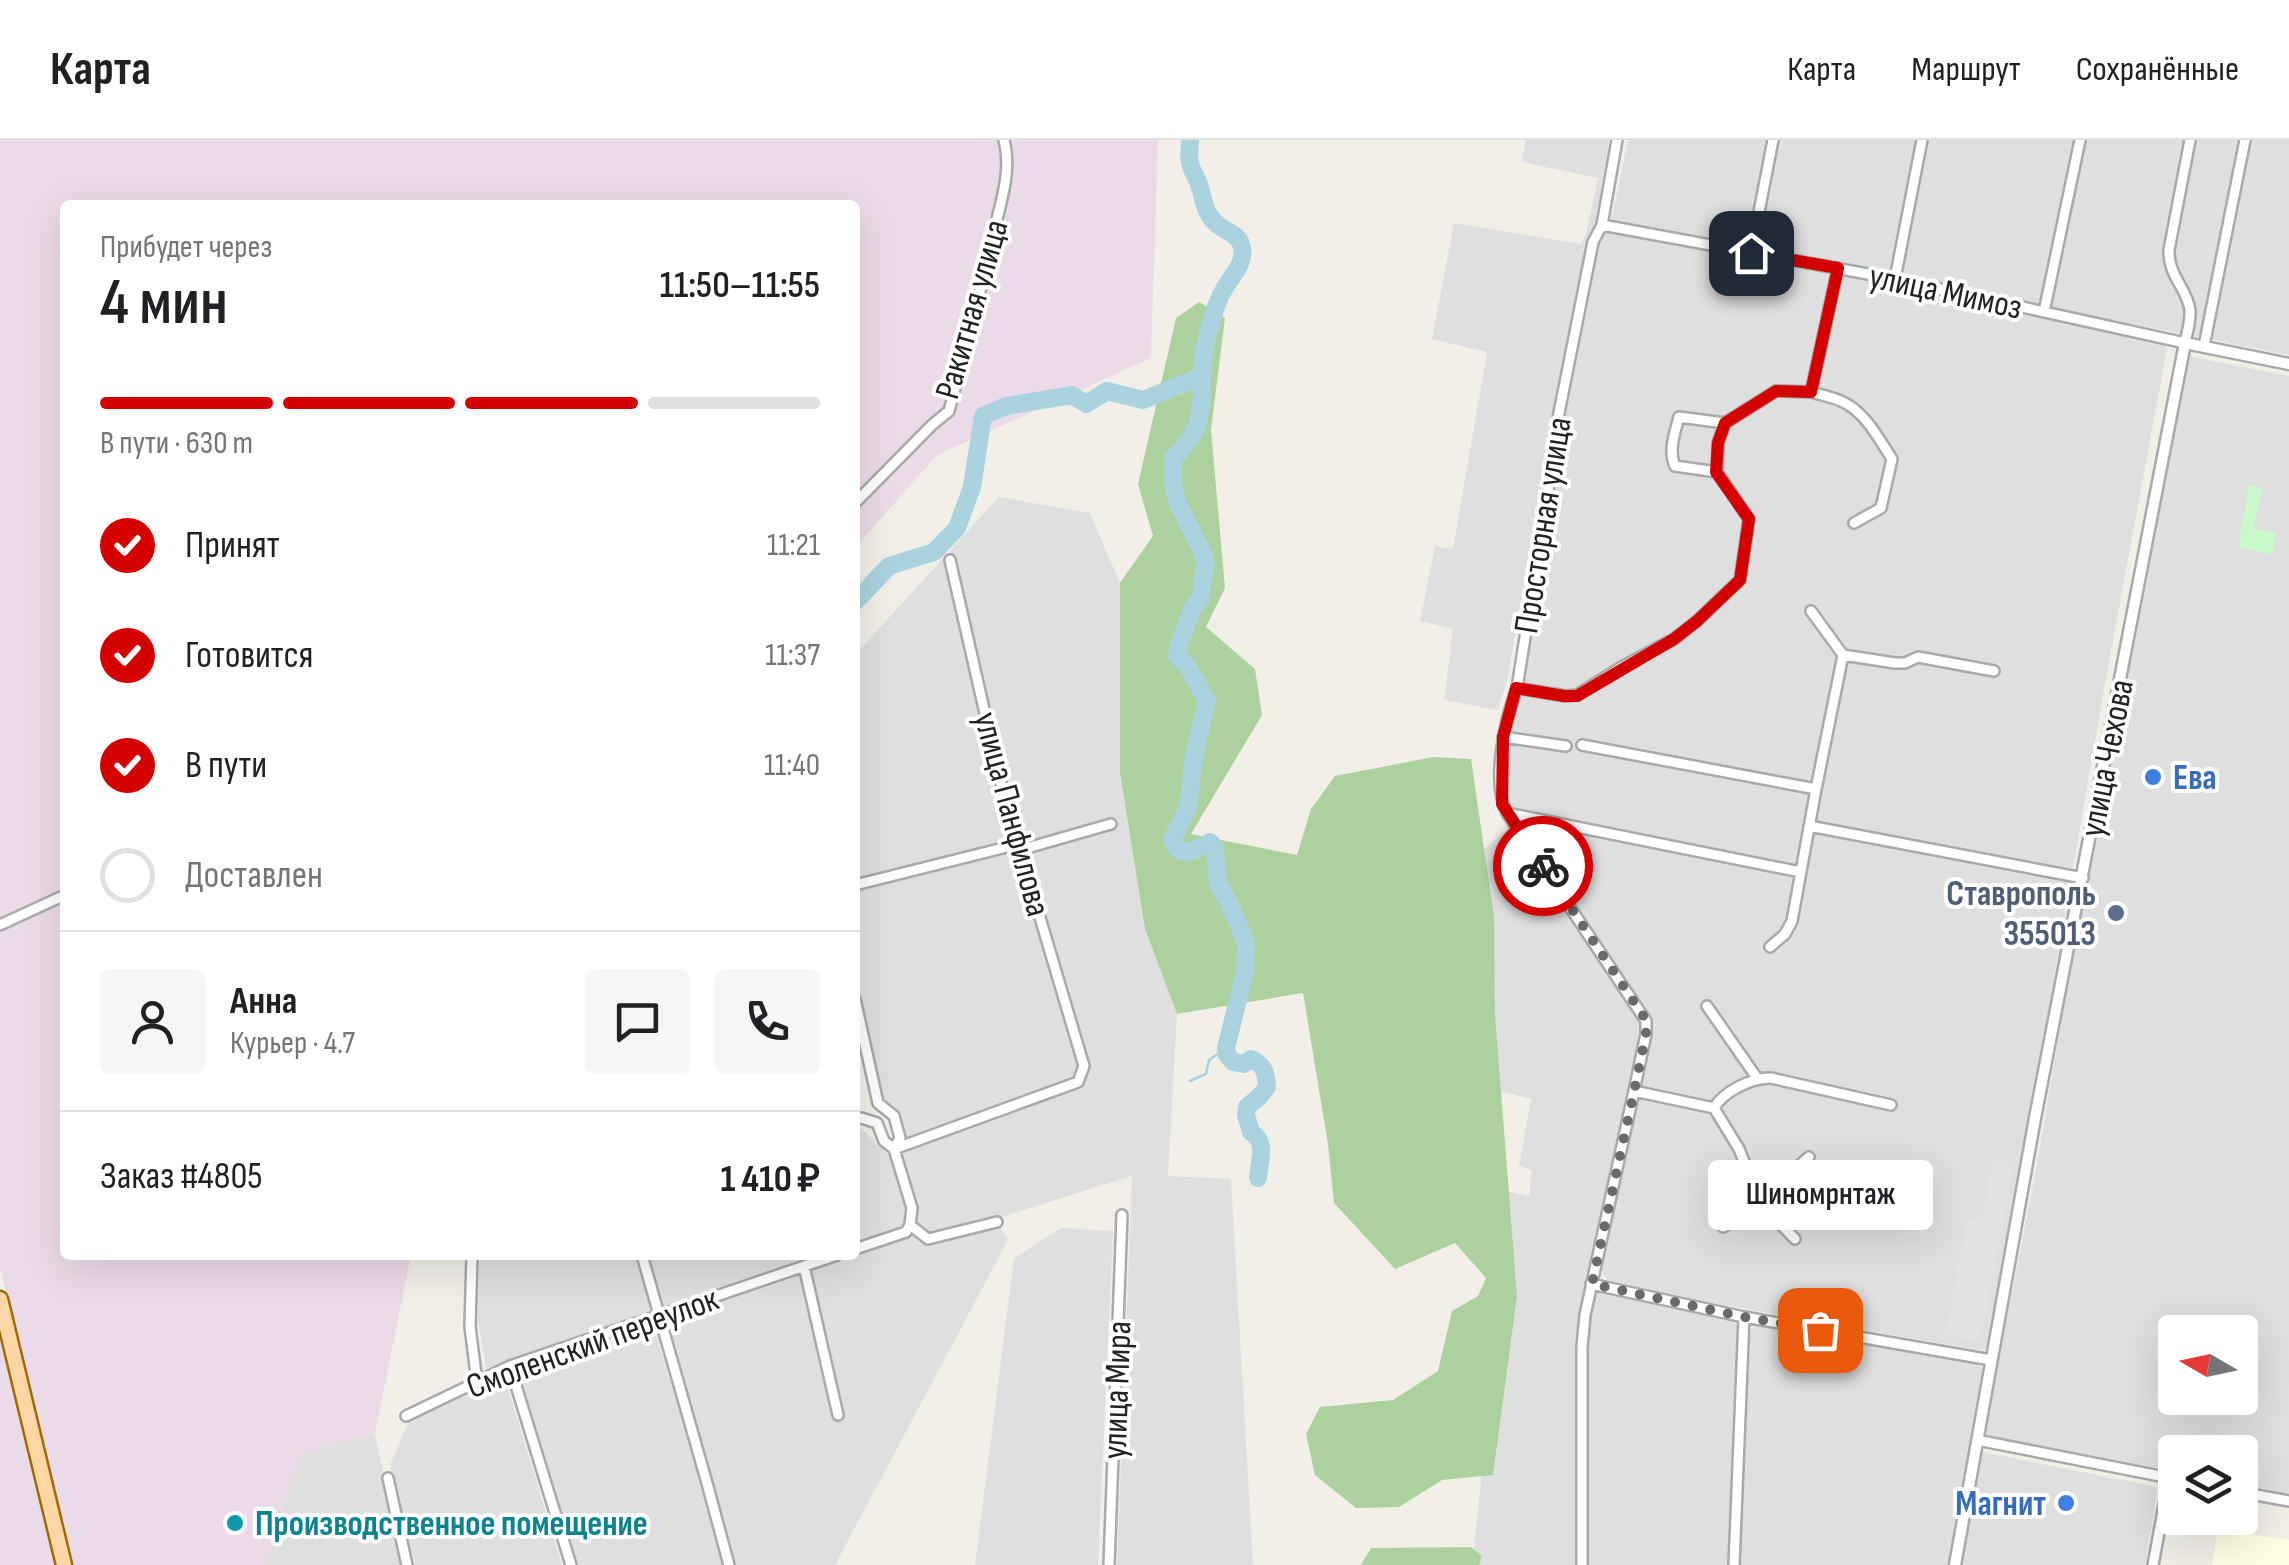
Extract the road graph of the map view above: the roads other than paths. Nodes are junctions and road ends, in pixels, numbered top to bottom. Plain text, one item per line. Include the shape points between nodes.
1 (1004, 140) edge
2 (1617, 140) edge
3 (1773, 140) edge
4 (1922, 140) edge
5 (2080, 140) edge
6 (2190, 140) edge
7 (2244, 140) edge
8 (1602, 224) junction
9 (1751, 253) junction
10 (1838, 268) junction
11 (1895, 279) junction
12 (2044, 312) junction
13 (2185, 342) junction
14 (2204, 346) junction
15 (2288, 361) edge
16 (1811, 392) junction
17 (1725, 423) junction
18 (1716, 472) junction
19 (860, 498) edge
20 (1854, 522) dead end
21 (950, 560) dead end
22 (1811, 611) dead end
23 (1843, 655) junction
24 (1994, 670) dead end
25 (1516, 688) junction
26 (1503, 737) junction
27 (1582, 745) dead end
28 (1566, 746) dead end
29 (1816, 789) junction
30 (1506, 813) junction
31 (1111, 824) dead end
32 (1809, 826) junction
33 (1018, 847) junction
34 (1801, 872) junction
35 (2083, 878) junction
36 (860, 884) edge
37 (60, 897) edge
38 (0, 925) edge
39 (1770, 946) dead end
40 (1707, 1006) dead end
41 (860, 1022) edge
42 (1757, 1078) junction
43 (1634, 1092) junction
44 (1891, 1104) dead end
45 (1714, 1108) junction
46 (880, 1113) junction
47 (860, 1118) edge
48 (894, 1149) junction
49 (1809, 1158) dead end
50 (1757, 1202) junction
51 (1122, 1214) dead end
52 (997, 1222) dead end
53 (910, 1225) junction
54 (1722, 1226) dead end
55 (1795, 1239) dead end
56 (860, 1247) edge
57 (472, 1260) edge
58 (643, 1260) edge
59 (808, 1262) edge
60 (1592, 1284) junction
61 (0, 1299) edge
62 (658, 1316) junction
63 (1744, 1317) junction
64 (1992, 1360) junction
65 (510, 1366) junction
66 (477, 1382) junction
67 (838, 1415) dead end
68 (406, 1416) dead end
69 (1977, 1440) junction
70 (2158, 1476) edge
71 (388, 1478) dead end
72 (2258, 1495) edge
73 (2289, 1501) edge
74 (2160, 1535) edge
75 (64, 1565) edge
76 (407, 1565) edge
77 (571, 1565) edge
78 (728, 1565) edge
79 (1109, 1565) edge
80 (1582, 1565) edge
81 (1734, 1565) edge
82 (1956, 1565) edge
83 (2153, 1565) edge

1 - 19 street, Ракитная улица via 1006,178 950,411
2 - 8 street, Просторная улица
3 - 9 street
4 - 11 street
5 - 12 street
6 - 13 street, улица Чехова via 2168,263 2190,306
7 - 14 street
8 - 9 street, улица Мимоз
8 - 25 street, Просторная улица via 1554,438
9 - 10 street, улица Мимоз
10 - 11 street, улица Мимоз
10 - 16 street
11 - 12 street, улица Мимоз
12 - 13 street, улица Мимоз
13 - 14 street, улица Мимоз
13 - 35 street, улица Чехова
14 - 15 street, улица Мимоз
16 - 17 street via 1776,391
16 - 20 street via 1855,409 1892,459 1881,508
17 - 18 street
17 - 18 street via 1679,416 1673,441 1675,466
18 - 25 street via 1749,519 1740,580 1674,639 1577,696
21 - 33 street, улица Панфилова
22 - 23 street
23 - 24 street via 1895,663 1918,656
23 - 29 street
25 - 26 street, Просторная улица
26 - 28 street
26 - 30 street, Просторная улица
27 - 29 street
29 - 32 street
30 - 34 street
30 - 43 street, Просторная улица via 1646,1020
31 - 33 street
32 - 34 street
32 - 35 street
33 - 36 street
33 - 48 street, улица Панфилова via 1084,1066 1078,1082
34 - 39 street via 1792,921
35 - 64 street, улица Чехова
37 - 38 street
40 - 42 street
41 - 46 street
42 - 44 street
42 - 45 street
43 - 45 street
43 - 60 street, Просторная улица
45 - 50 street via 1739,1149
46 - 47 street
46 - 48 street via 884,1141
46 - 48 street via 894,1116 900,1138
48 - 53 street via 912,1208
49 - 50 street
50 - 54 street
50 - 55 street
51 - 79 street, улица Мира
52 - 53 street via 928,1238
53 - 56 street
57 - 66 street
58 - 62 street
59 - 62 street, Смоленский переулок
59 - 67 street
60 - 63 street
60 - 80 street, Просторная улица via 1582,1347
61 - 75 main road
62 - 65 street, Смоленский переулок
62 - 78 street
63 - 64 street
63 - 81 street
64 - 69 street, улица Чехова
65 - 66 street, Смоленский переулок
65 - 77 street
66 - 68 street, Смоленский переулок
69 - 70 street
69 - 82 street, улица Чехова
71 - 76 street
72 - 73 street
74 - 83 street

